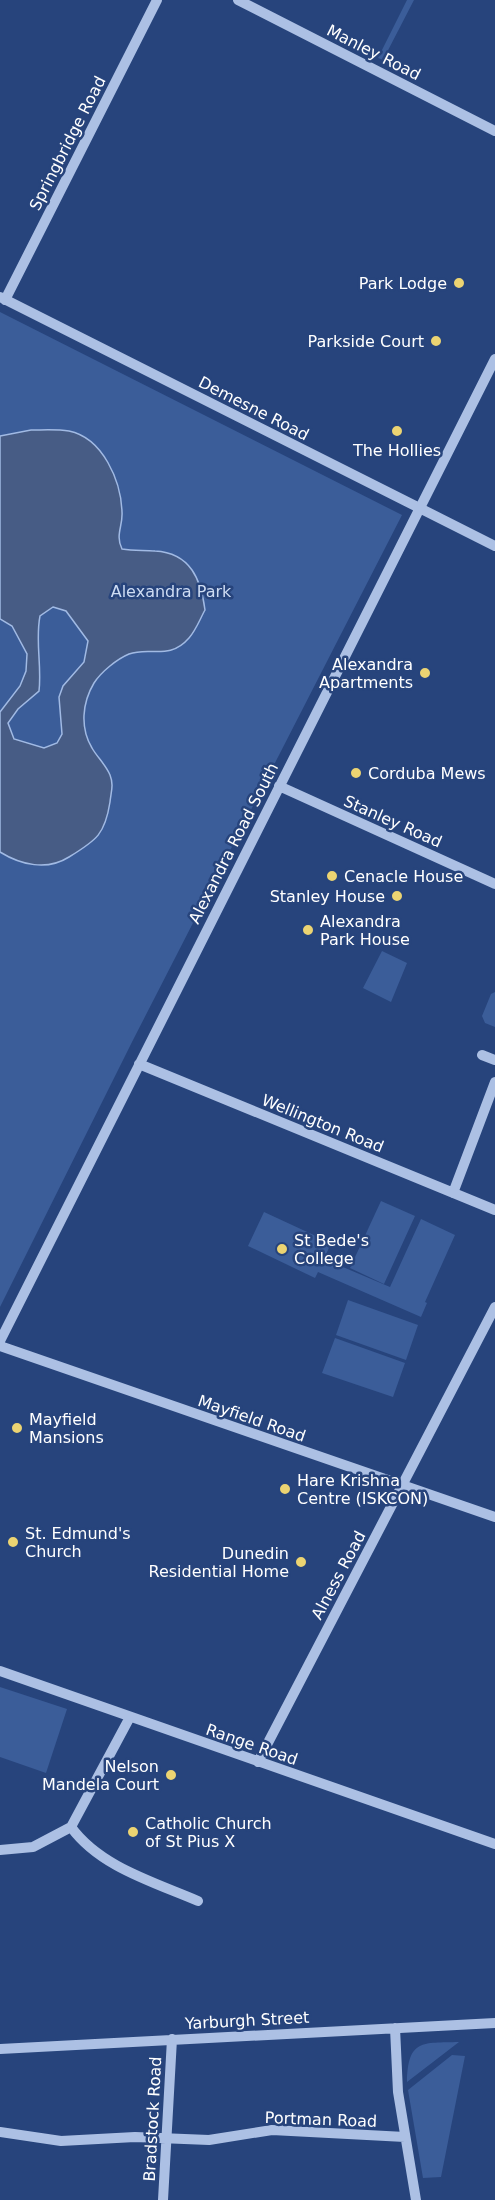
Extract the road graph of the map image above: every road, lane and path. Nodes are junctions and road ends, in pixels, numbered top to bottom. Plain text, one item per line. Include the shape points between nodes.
1 (157, 0) edge
2 (238, 0) edge
3 (495, 131) edge
4 (2, 298) edge
5 (495, 359) edge
6 (420, 508) junction
7 (495, 546) edge
8 (279, 786) junction
9 (495, 884) edge
10 (482, 1055) dead end
11 (495, 1060) edge
12 (139, 1064) junction
13 (495, 1082) edge
14 (453, 1193) junction
15 (495, 1210) edge
16 (495, 1306) edge
17 (0, 1341) edge
18 (0, 1346) edge
19 (402, 1485) junction
20 (495, 1517) edge
21 (0, 1671) edge
22 (130, 1717) junction
23 (258, 1762) junction
24 (71, 1827) junction
25 (495, 1844) edge
26 (0, 1850) edge
27 (198, 1901) dead end
28 (495, 2023) edge
29 (395, 2028) junction
30 (172, 2039) junction
31 (0, 2049) edge
32 (0, 2132) edge
33 (405, 2137) junction
34 (166, 2138) junction
35 (163, 2200) edge
36 (416, 2200) edge

1 - 4 street, Springbridge Road
2 - 3 street, Manley Road
4 - 6 street, Demesne Road
5 - 6 street, Alexandra Road South
6 - 7 street, Demesne Road
6 - 8 street, Alexandra Road South
8 - 9 street, Stanley Road
8 - 12 street, Alexandra Road South
10 - 11 street
12 - 14 street, Wellington Road
12 - 17 street, Alexandra Road South
13 - 14 street
14 - 15 street, Wellington Road
16 - 19 street, Alness Road
18 - 19 street, Mayfield Road
19 - 20 street, Mayfield Road
19 - 23 street, Alness Road
21 - 22 street, Range Road
22 - 23 street, Range Road
22 - 24 street
23 - 25 street, Range Road
24 - 26 street via 33,1847
24 - 27 street via 83,1844 106,1860
28 - 29 street, Yarburgh Street
29 - 30 street, Yarburgh Street
29 - 33 street
30 - 31 street, Yarburgh Street
30 - 34 street, Bradstock Road
32 - 34 street, Portman Road via 61,2141
33 - 34 street, Portman Road via 272,2130 209,2140
33 - 36 street
34 - 35 street, Bradstock Road

